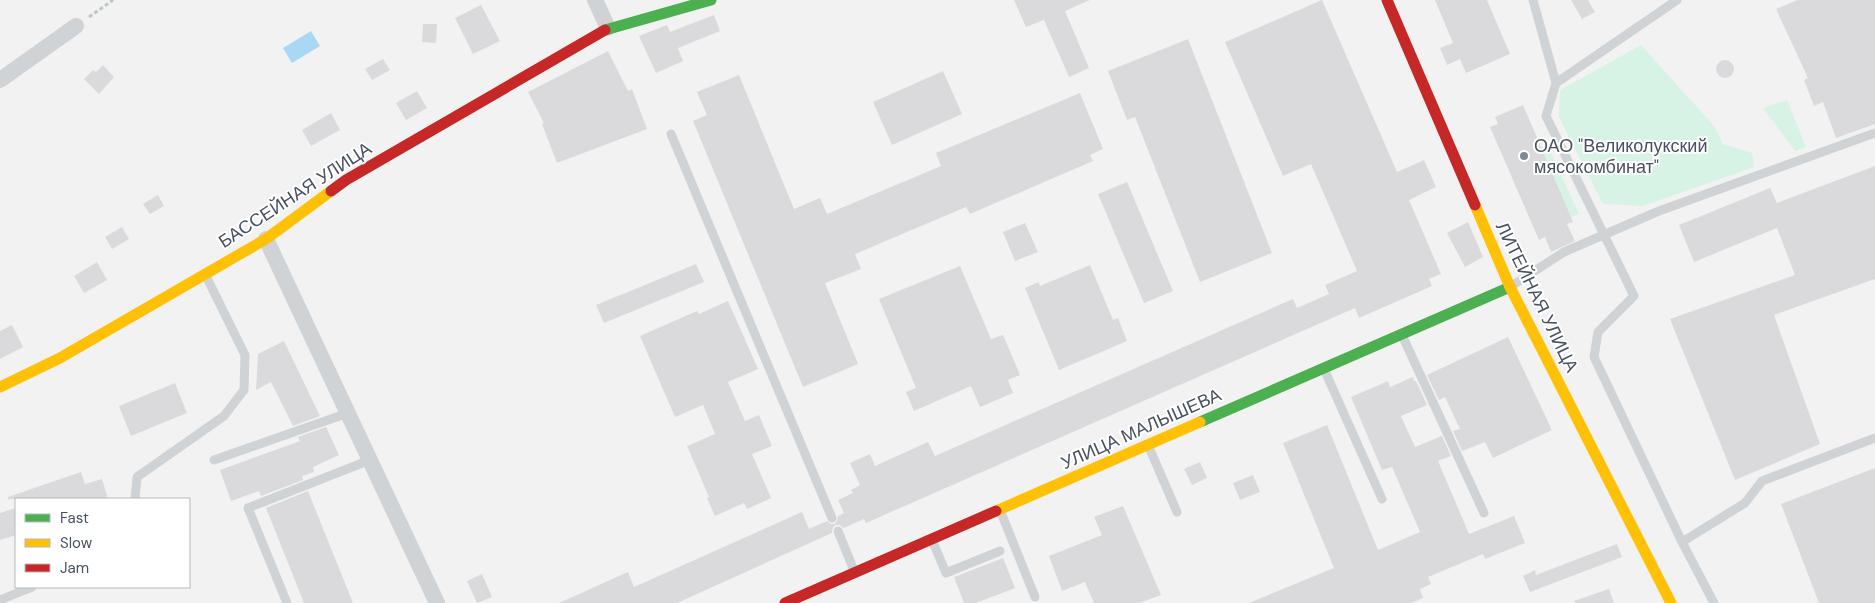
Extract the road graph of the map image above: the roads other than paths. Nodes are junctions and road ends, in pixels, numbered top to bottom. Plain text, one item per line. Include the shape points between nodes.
1 (595, 0) edge
2 (711, 0) edge
3 (1387, 0) edge
4 (1533, 0) edge
5 (1677, 0) edge
6 (76, 26) road end
7 (608, 28) junction
8 (0, 80) edge
9 (1556, 83) junction
10 (1875, 133) edge
11 (672, 134) dead end
12 (1604, 235) junction
13 (266, 239) junction
14 (205, 274) junction
15 (1510, 288) junction
16 (1402, 334) junction
17 (1324, 368) junction
18 (0, 387) edge
19 (348, 413) junction
20 (1875, 438) edge
21 (1148, 445) junction
22 (214, 460) dead end
23 (370, 460) junction
24 (135, 498) edge
25 (1382, 499) dead end
26 (1000, 510) junction
27 (1177, 512) dead end
28 (1484, 513) dead end
29 (832, 518) dead end
30 (838, 531) dead end
31 (932, 540) junction
32 (1682, 542) junction
33 (1000, 551) dead end
34 (855, 573) junction
35 (30, 588) edge
36 (1035, 597) dead end
37 (0, 600) edge
38 (288, 603) edge
39 (437, 603) edge
40 (785, 603) edge
41 (1671, 603) edge
42 (1714, 603) edge

1 - 7 street
2 - 7 street, БАССЕЙНАЯ УЛИЦА
3 - 15 street, ЛИТЕЙНАЯ УЛИЦА
4 - 9 lane
5 - 9 lane
6 - 8 street
7 - 13 street, БАССЕЙНАЯ УЛИЦА via 346,180
9 - 12 lane via 1546,116
10 - 12 lane via 1659,211
11 - 29 lane
12 - 15 lane via 1564,252
12 - 32 lane via 1634,296 1598,332 1594,357
13 - 14 street, БАССЕЙНАЯ УЛИЦА
13 - 19 street
14 - 18 street, БАССЕЙНАЯ УЛИЦА via 60,358
14 - 24 lane via 245,355 244,390 224,416 137,477
15 - 16 street, УЛИЦА МАЛЫШЕВА
15 - 41 street, ЛИТЕЙНАЯ УЛИЦА
16 - 17 street, УЛИЦА МАЛЫШЕВА
16 - 28 lane
17 - 21 street, УЛИЦА МАЛЫШЕВА
17 - 25 lane
19 - 22 lane
19 - 23 street
20 - 32 lane via 1762,481 1745,503
21 - 26 street, УЛИЦА МАЛЫШЕВА
21 - 27 lane
23 - 38 lane via 248,508
23 - 39 street
26 - 31 street, УЛИЦА МАЛЫШЕВА
26 - 36 lane
30 - 34 lane
31 - 33 lane via 946,573
31 - 34 street, УЛИЦА МАЛЫШЕВА
32 - 42 lane
34 - 40 street, УЛИЦА МАЛЫШЕВА
35 - 37 lane

